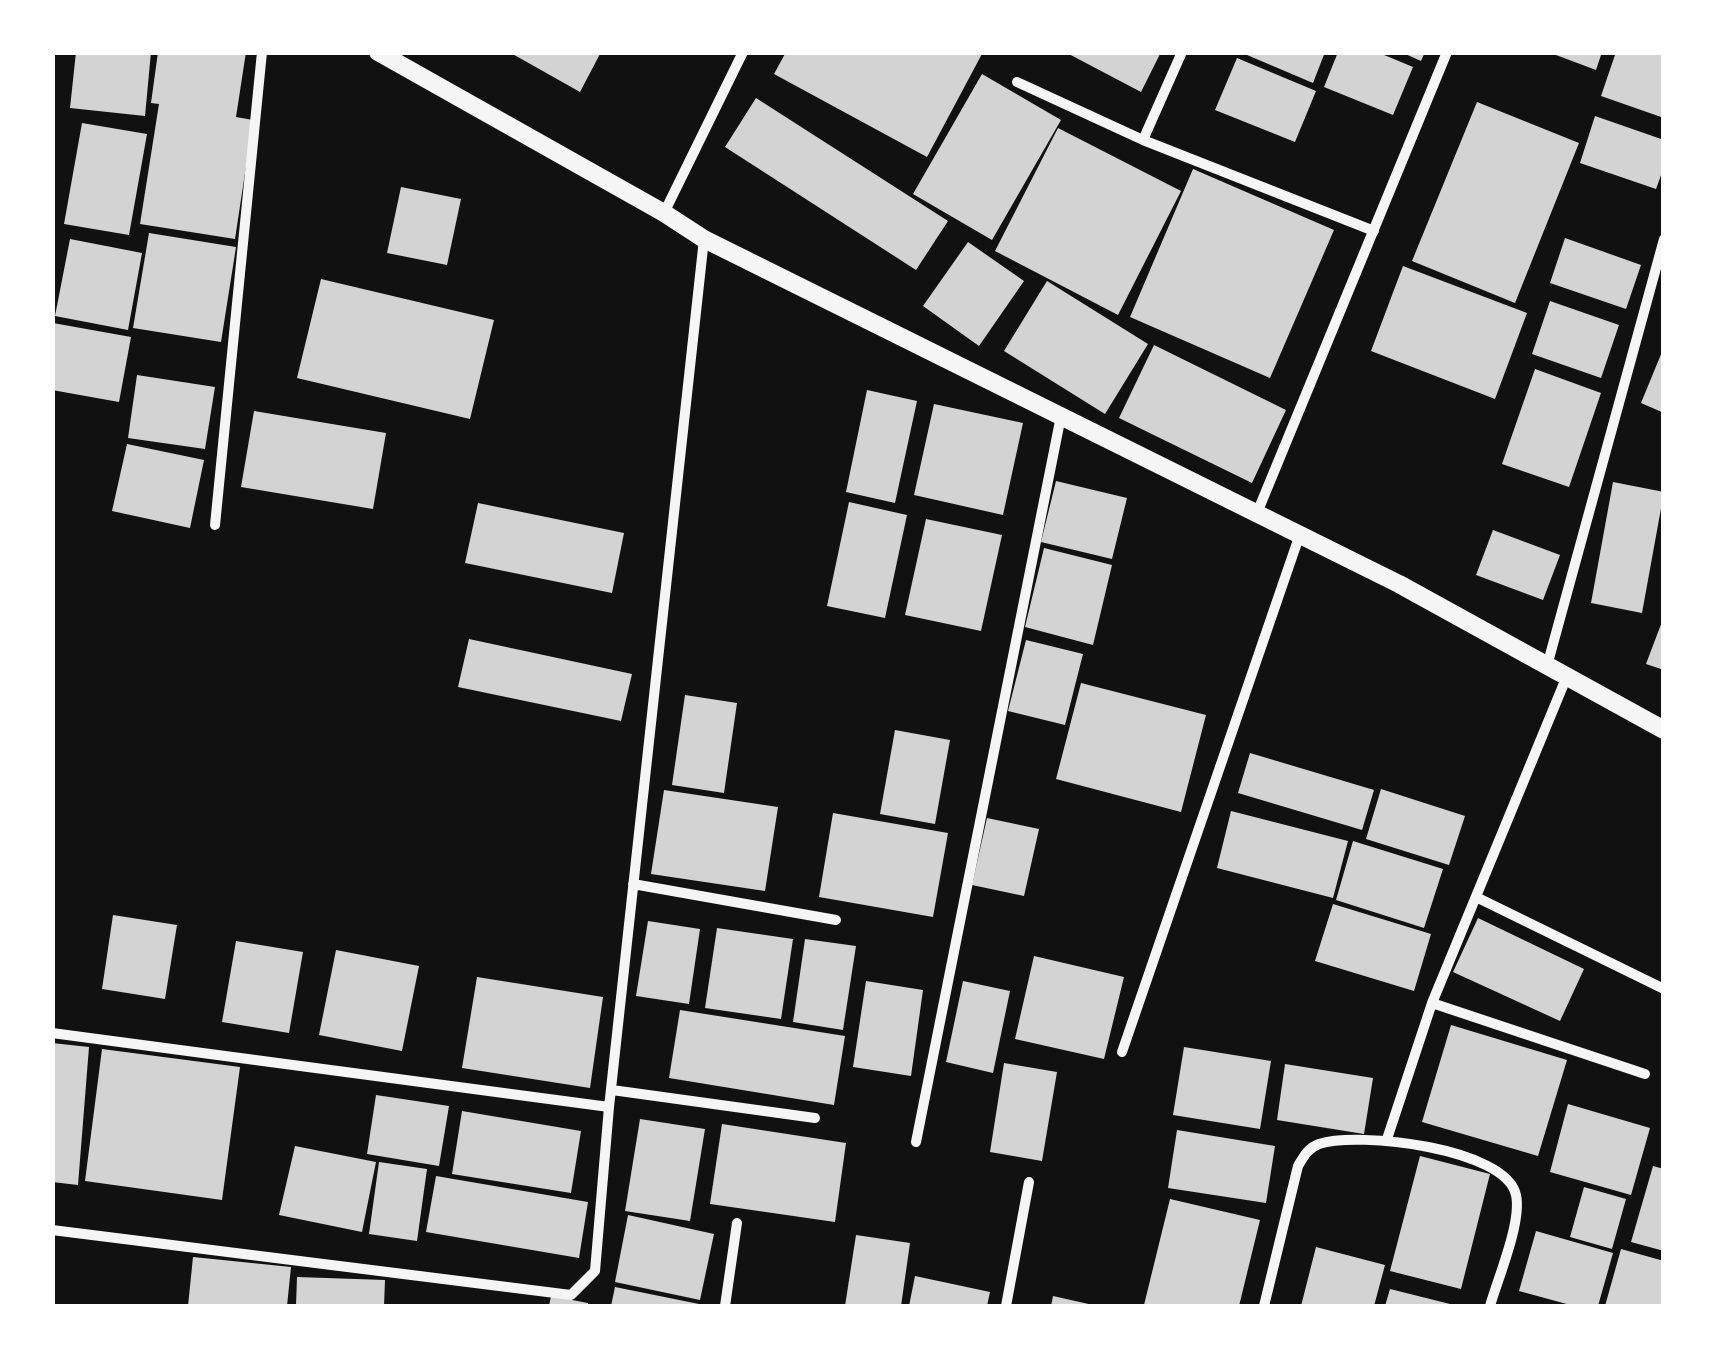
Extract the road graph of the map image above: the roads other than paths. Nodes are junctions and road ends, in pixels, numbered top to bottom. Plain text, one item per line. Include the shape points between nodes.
1 (262, 52) edge
2 (378, 52) edge
3 (743, 52) edge
4 (1182, 52) edge
5 (1447, 52) edge
6 (1017, 82) dead end
7 (1143, 140) junction
8 (664, 213) junction
9 (1374, 231) junction
10 (1664, 239) edge
11 (704, 240) junction
12 (1061, 416) junction
13 (1257, 513) junction
14 (215, 525) dead end
15 (1300, 534) junction
16 (1547, 666) junction
17 (1566, 676) junction
18 (1664, 730) edge
19 (633, 884) junction
20 (1476, 897) junction
21 (836, 920) dead end
22 (1664, 990) edge
23 (1432, 1003) junction
24 (52, 1033) edge
25 (1122, 1052) dead end
26 (1645, 1074) dead end
27 (612, 1090) junction
28 (609, 1107) junction
29 (815, 1118) dead end
30 (1387, 1139) junction
31 (916, 1142) dead end
32 (1029, 1182) dead end
33 (737, 1223) dead end
34 (52, 1230) edge
35 (725, 1306) edge
36 (1006, 1306) edge
37 (1264, 1306) edge
38 (1490, 1306) edge

1 - 14 street
2 - 8 street
3 - 8 street
4 - 7 street
5 - 9 street
6 - 7 street
7 - 9 street
8 - 11 street
9 - 13 street
10 - 16 street
11 - 12 street
11 - 19 street
12 - 13 street
12 - 31 street
13 - 15 street
15 - 16 street
15 - 25 street
16 - 17 street
17 - 18 street
17 - 20 street
19 - 21 street
19 - 27 street
20 - 22 street
20 - 23 street
23 - 26 street
23 - 30 street
24 - 28 street
27 - 28 street
27 - 29 street
28 - 34 street via 595,1272 571,1295
30 - 37 street via 1320,1144 1306,1152
30 - 38 street via 1489,1164 1505,1175 1516,1193 1516,1214
32 - 36 street
33 - 35 street

